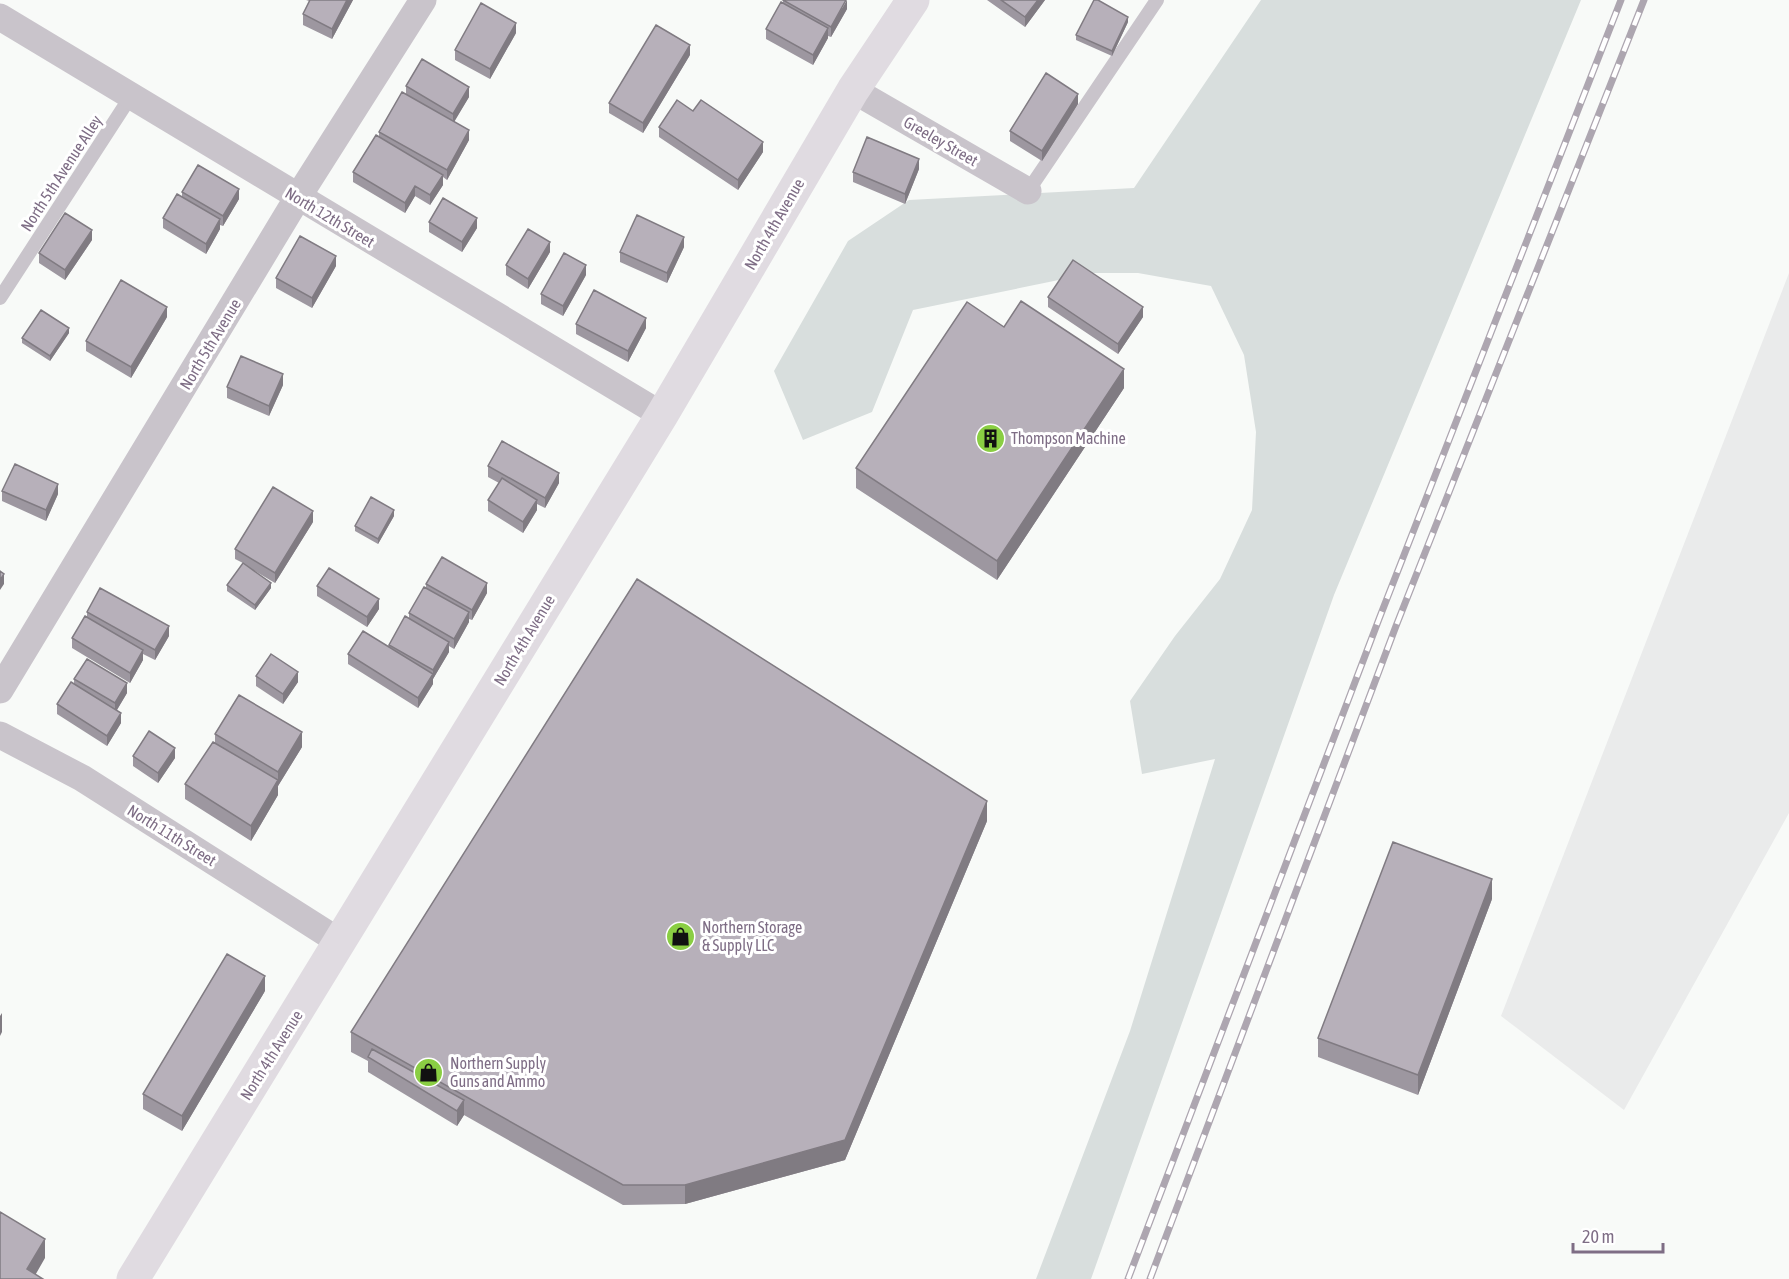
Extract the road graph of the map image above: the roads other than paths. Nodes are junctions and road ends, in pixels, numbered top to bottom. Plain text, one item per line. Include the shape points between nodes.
1 (423, 0) edge
2 (913, 0) edge
3 (1157, 0) edge
4 (0, 17) edge
5 (853, 90) junction
6 (131, 96) junction
7 (1028, 191) joint
8 (298, 197) junction
9 (0, 298) edge
10 (662, 415) junction
11 (0, 690) edge
12 (0, 735) edge
13 (340, 942) junction
14 (133, 1279) edge

1 - 8 street, North 5th Avenue
2 - 5 main road, North 4th Avenue
3 - 7 lane
4 - 6 street, North 12th Street
5 - 7 street, Greeley Street
5 - 10 main road, North 4th Avenue
6 - 8 street, North 12th Street
6 - 9 lane, North 5th Avenue Alley
8 - 10 street, North 12th Street
8 - 11 street, North 5th Avenue
10 - 13 main road, North 4th Avenue
12 - 13 street, North 11th Street via 82,778
13 - 14 main road, North 4th Avenue

